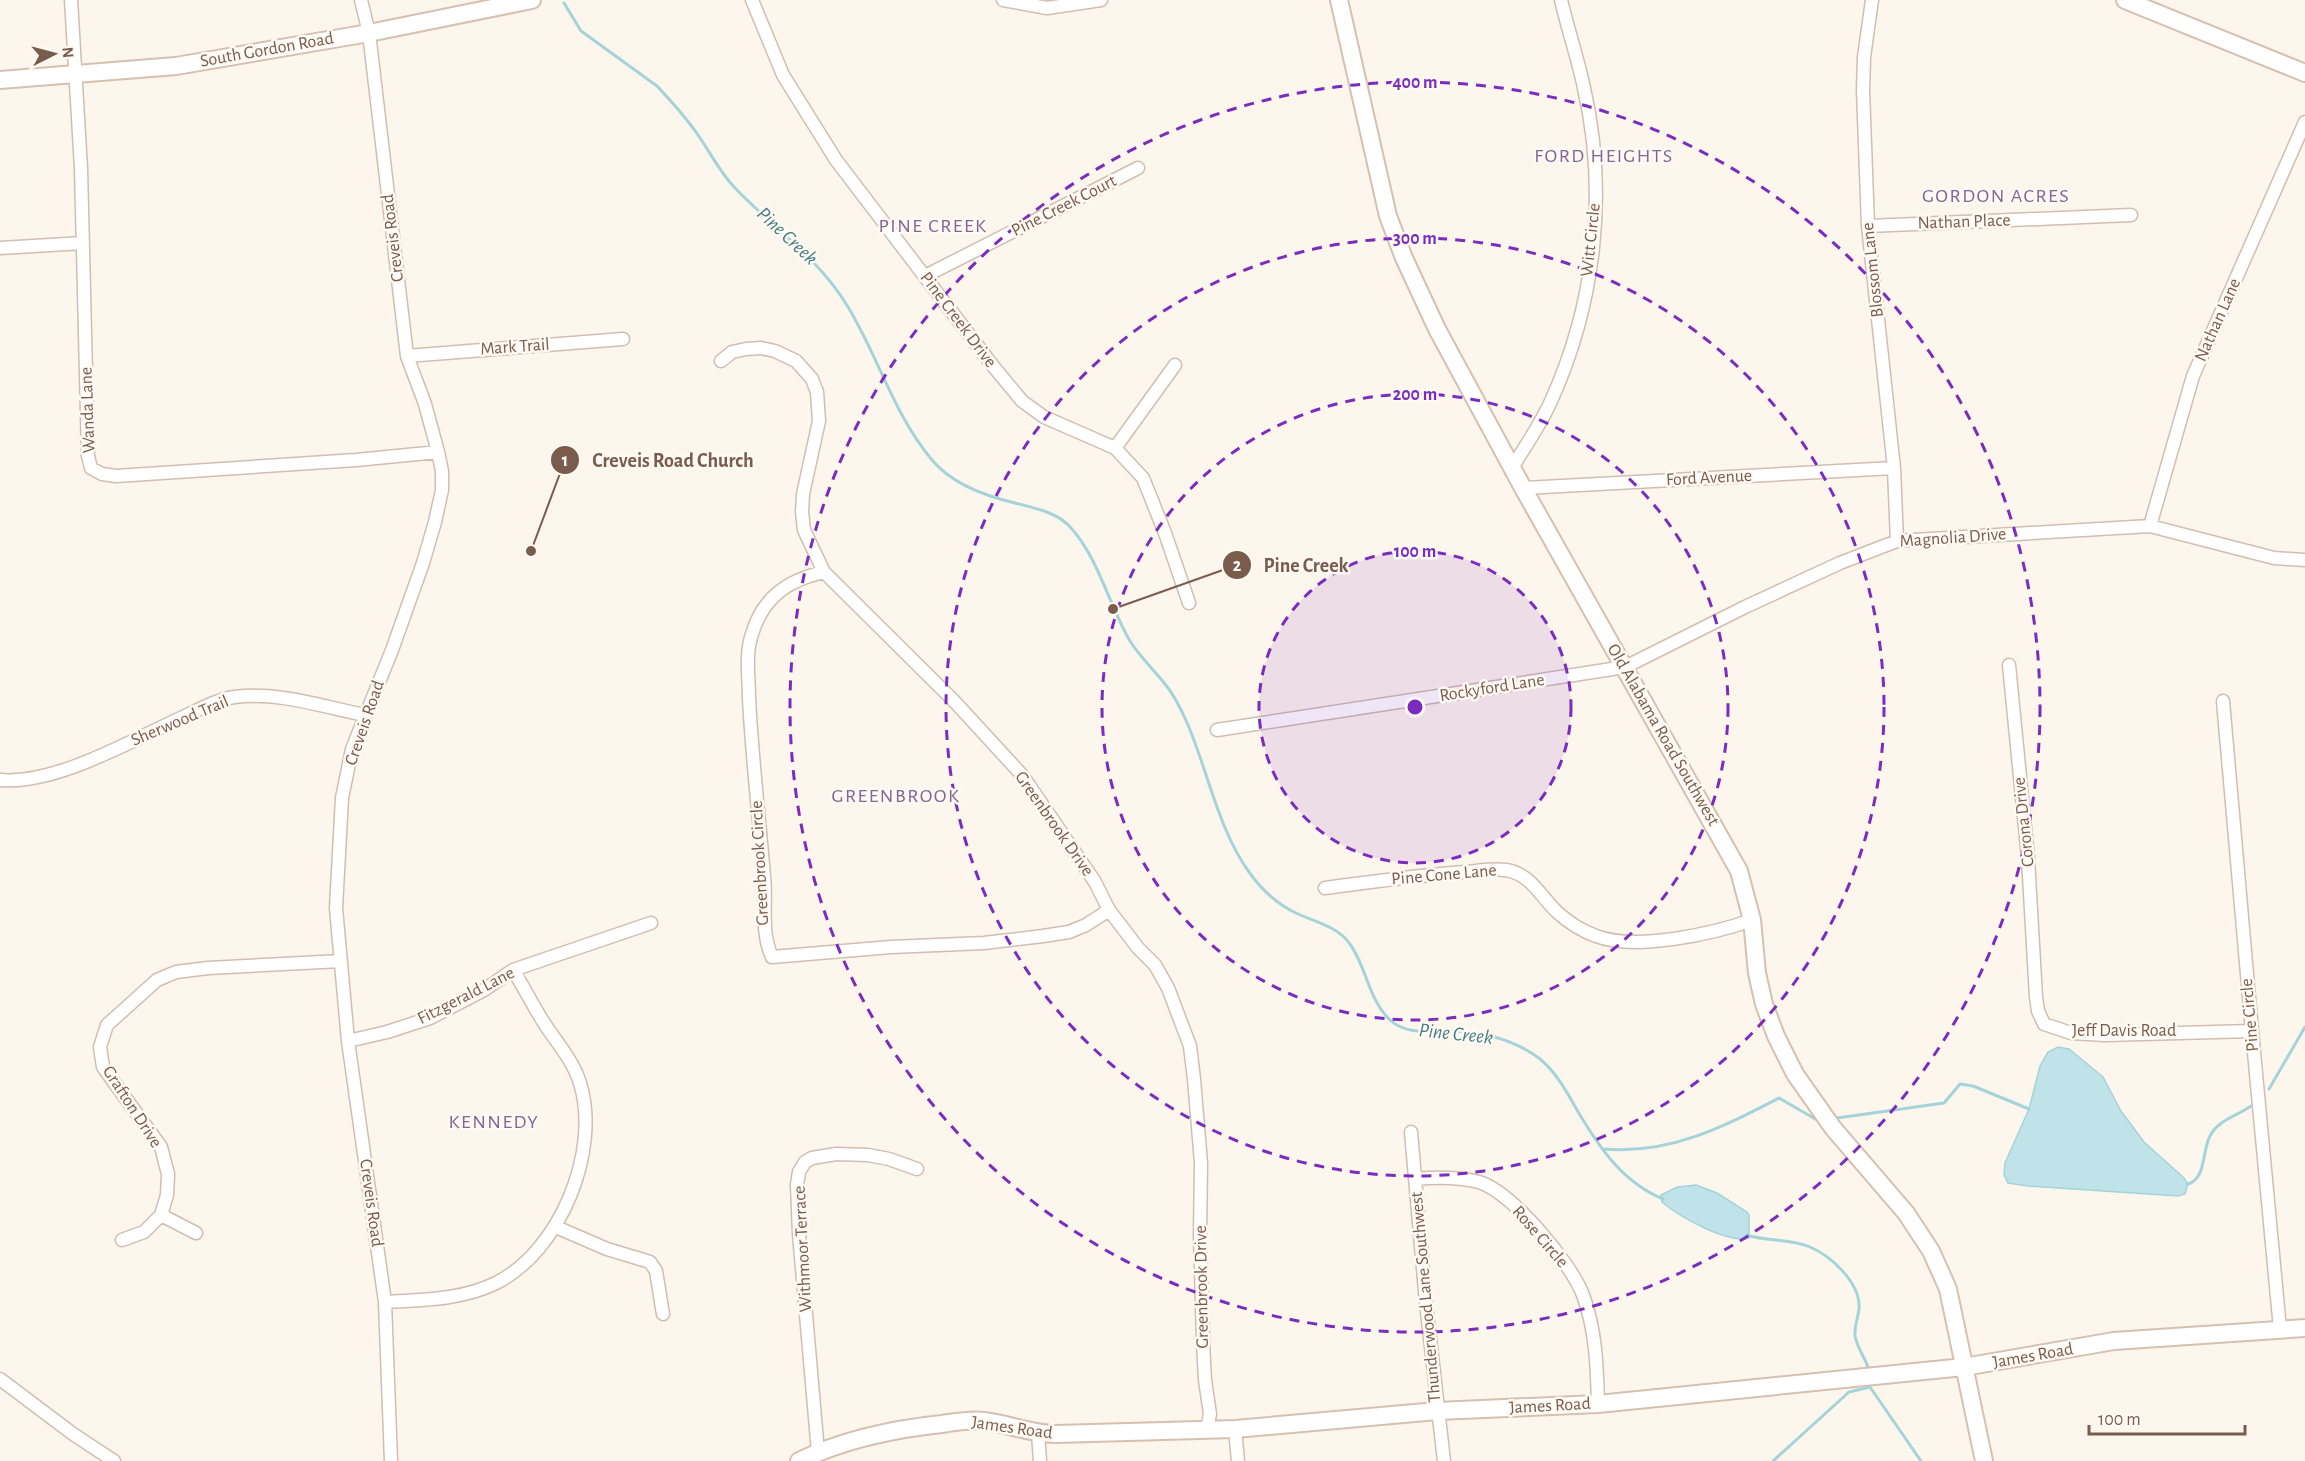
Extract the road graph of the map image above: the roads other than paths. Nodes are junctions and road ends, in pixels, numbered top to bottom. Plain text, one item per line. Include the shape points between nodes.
1 (71, 0) edge
2 (361, 0) edge
3 (532, 0) edge
4 (752, 0) edge
5 (1003, 0) edge
6 (1101, 0) edge
7 (1339, 0) edge
8 (1561, 0) edge
9 (1872, 0) edge
10 (2125, 0) edge
11 (369, 33) junction
12 (2305, 73) edge
13 (75, 75) junction
14 (0, 80) edge
15 (2305, 122) edge
16 (1138, 168) dead end
17 (2132, 215) dead end
18 (1868, 226) junction
19 (83, 243) junction
20 (0, 248) edge
21 (925, 276) junction
22 (623, 339) dead end
23 (407, 356) junction
24 (722, 361) dead end
25 (1175, 365) dead end
26 (1115, 448) junction
27 (438, 452) junction
28 (1512, 468) junction
29 (1894, 468) junction
30 (1523, 488) junction
31 (2150, 526) junction
32 (1897, 541) junction
33 (2305, 560) edge
34 (824, 572) junction
35 (1189, 603) dead end
36 (2009, 665) dead end
37 (1625, 667) junction
38 (2223, 701) dead end
39 (365, 715) junction
40 (1217, 730) dead end
41 (0, 780) edge
42 (1325, 888) dead end
43 (1109, 910) junction
44 (1752, 920) junction
45 (651, 923) dead end
46 (342, 961) junction
47 (513, 970) junction
48 (2036, 979) joint
49 (2252, 1031) junction
50 (348, 1041) junction
51 (1412, 1132) dead end
52 (917, 1169) dead end
53 (1415, 1179) junction
54 (160, 1215) junction
55 (556, 1227) junction
56 (196, 1233) dead end
57 (122, 1240) dead end
58 (384, 1302) junction
59 (663, 1314) dead end
60 (2305, 1328) edge
61 (2280, 1329) junction
62 (1964, 1367) junction
63 (0, 1378) edge
64 (1598, 1404) junction
65 (1437, 1411) junction
66 (1207, 1429) junction
67 (1235, 1429) junction
68 (1038, 1434) junction
69 (818, 1452) junction
70 (114, 1461) edge
71 (391, 1461) edge
72 (799, 1461) edge
73 (1041, 1461) edge
74 (1238, 1461) edge
75 (1444, 1461) edge
76 (1984, 1461) edge

1 - 13 street, Wanda Lane
2 - 11 street, Creveis Road
3 - 11 street, South Gordon Road
4 - 21 street, Pine Creek Drive via 783,75 813,125
5 - 6 street via 1047,8
7 - 28 street, Old Alabama Road Southwest via 1388,216 1437,330
8 - 28 street, Witt Circle via 1592,130 1596,223 1575,337 1551,402
9 - 18 street, Blossom Lane via 1863,79
10 - 12 street
11 - 13 street, South Gordon Road via 176,66
11 - 23 street, Creveis Road
13 - 14 street, South Gordon Road
13 - 19 street, Wanda Lane
15 - 31 street, Nathan Lane via 2193,376
16 - 21 street, Pine Creek Court
17 - 18 street, Nathan Place
18 - 29 street, Blossom Lane
19 - 20 street
19 - 27 street, Wanda Lane via 91,468 116,476
21 - 26 street, Pine Creek Drive via 1022,401 1044,417
22 - 23 street, Mark Trail
23 - 27 street, Creveis Road
24 - 34 street, Greenbrook Drive via 732,352 761,348 796,361 812,379 819,421 802,512 804,530
25 - 26 street
26 - 35 street, Pine Creek Drive via 1143,478
27 - 39 street, Creveis Road via 442,490 435,522 392,650
28 - 30 street, Old Alabama Road Southwest
29 - 30 street, Ford Avenue
29 - 32 street, Blossom Lane
30 - 37 street, Old Alabama Road Southwest
31 - 32 street, Magnolia Drive
31 - 33 street, Magnolia Drive via 2274,558
32 - 37 street, Magnolia Drive via 1766,597
34 - 43 street, Greenbrook Drive via 954,701 1022,776 1095,882
34 - 43 street, Greenbrook Circle via 800,579 775,593 754,628 748,657 765,879 765,938 772,957 1044,936 1069,932
36 - 48 street, Corona Drive
37 - 40 street, Rockyford Lane
37 - 44 street, Old Alabama Road Southwest via 1739,871
38 - 49 street, Pine Circle
39 - 41 street, Sherwood Trail via 267,696 232,698 50,775 33,780
39 - 46 street, Creveis Road via 352,749 342,798 336,908
42 - 44 street, Pine Cone Lane via 1506,870 1532,882 1577,927 1616,941 1676,938
43 - 66 street, Greenbrook Drive via 1155,965 1190,1046 1201,1163 1203,1352 1210,1414
44 - 62 street, Old Alabama Road Southwest via 1757,973 1776,1036 1795,1074 1833,1128 1906,1213 1931,1251 1948,1289
45 - 47 street, Fitzgerald Lane
46 - 50 street, Creveis Road
46 - 54 street, Grafton Drive via 176,972 157,981 107,1025 100,1047 103,1067 161,1147 168,1174 167,1195
47 - 50 street, Fitzgerald Lane via 430,1018
47 - 55 street via 561,1045 579,1080 586,1106 585,1143
48 - 49 street, Jeff Davis Road via 2041,1019 2044,1024 2064,1031 2105,1035
49 - 61 street, Pine Circle
50 - 58 street, Creveis Road
51 - 53 street, Thunderwood Lane Southwest
52 - 69 street, Withmoor Terrace via 868,1155 836,1154 813,1158 799,1172 799,1234
53 - 64 street, Rose Circle via 1451,1178 1481,1183 1514,1206 1558,1254 1583,1295 1596,1347
53 - 65 street, Thunderwood Lane Southwest
54 - 56 street
54 - 57 street via 144,1232
55 - 58 street via 537,1252 495,1283 440,1298
55 - 59 street via 606,1249 650,1262 656,1271
58 - 71 street, Creveis Road
60 - 61 street, James Road
61 - 62 street, James Road via 2114,1341
62 - 64 street, James Road
62 - 76 street, Old Alabama Road Southwest
63 - 70 street
64 - 65 street, James Road
65 - 67 street, James Road
65 - 75 street, Thunderwood Lane Southwest
66 - 67 street, James Road
66 - 68 street, James Road
67 - 74 street
68 - 69 street, James Road via 982,1420 965,1421 900,1428
68 - 73 street
69 - 72 street, James Road

